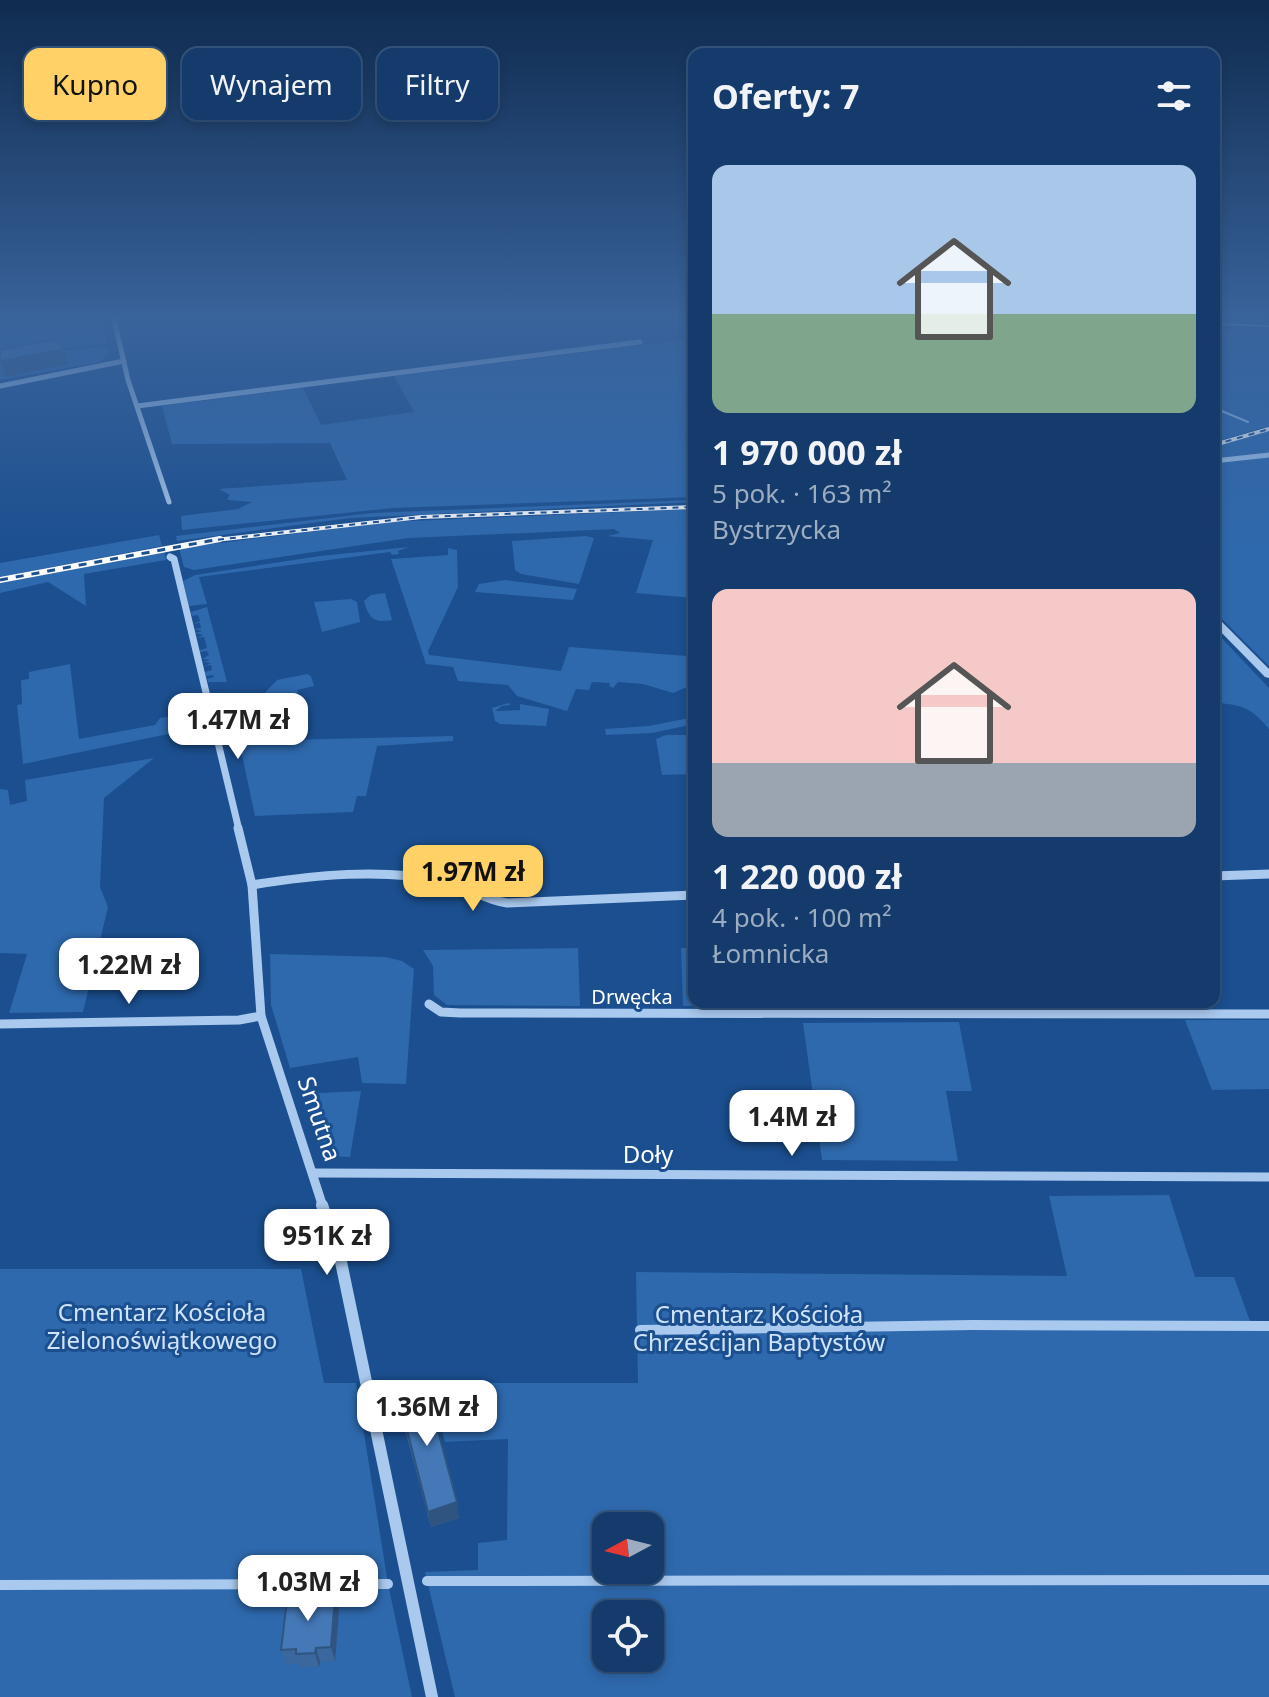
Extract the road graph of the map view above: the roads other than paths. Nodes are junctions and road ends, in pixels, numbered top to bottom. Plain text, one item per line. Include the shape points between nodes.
1 (135, 398) edge
2 (198, 398) edge
3 (137, 406) junction
4 (1269, 455) edge
5 (1220, 460) edge
6 (169, 502) dead end
7 (170, 557) dead end
8 (1220, 625) edge
9 (1269, 675) edge
10 (1269, 874) edge
11 (1220, 876) edge
12 (252, 885) junction
13 (688, 895) edge
14 (429, 1004) dead end
15 (1269, 1014) edge
16 (261, 1016) junction
17 (0, 1024) edge
18 (314, 1173) junction
19 (1269, 1177) edge
20 (1269, 1326) edge
21 (640, 1330) dead end
22 (1269, 1580) edge
23 (427, 1581) dead end
24 (388, 1584) dead end
25 (0, 1585) edge
26 (432, 1697) edge

1 - 3 street
2 - 3 street
3 - 6 street
4 - 5 street
7 - 12 street, Smutna
8 - 9 street
10 - 11 street
12 - 13 street via 424,877 483,900 507,903
12 - 16 street, Smutna
14 - 15 street, Drwęcka via 441,1012 460,1013
16 - 17 street
16 - 18 street, Smutna
18 - 19 street, Doły
18 - 26 street, Smutna via 341,1262
20 - 21 street
22 - 23 street
24 - 25 street

